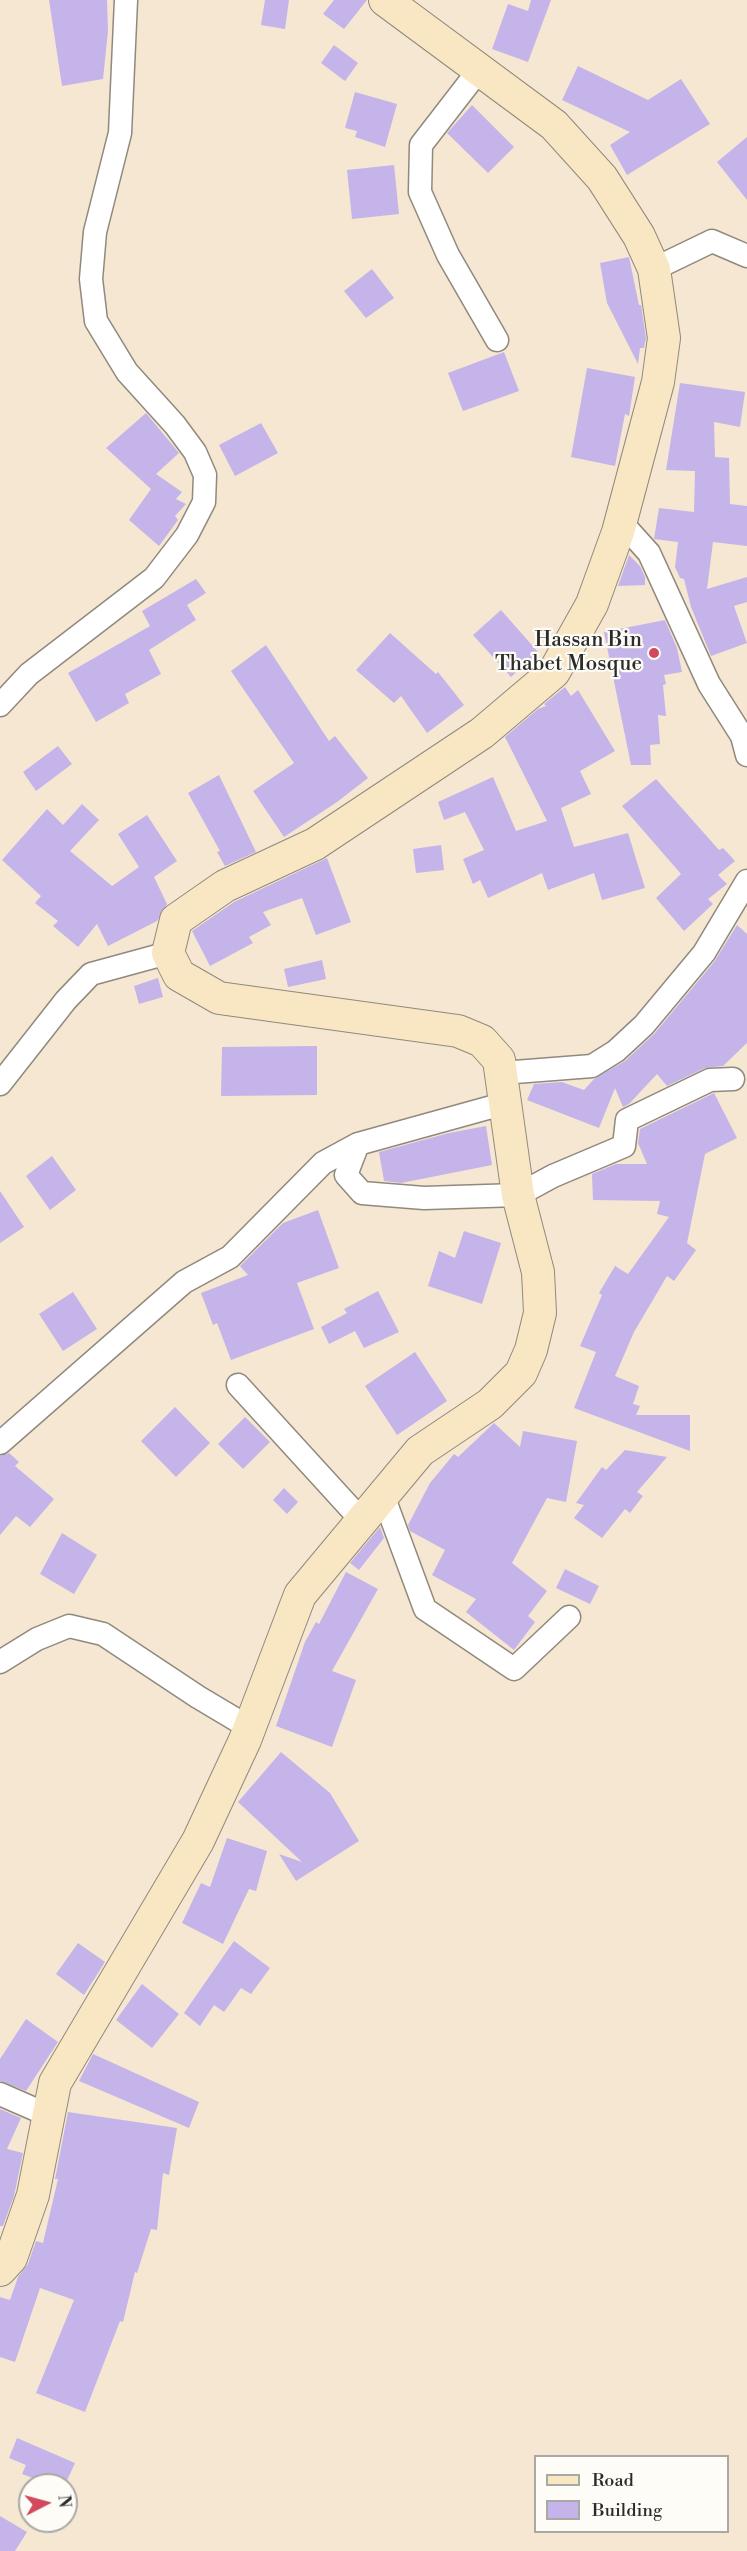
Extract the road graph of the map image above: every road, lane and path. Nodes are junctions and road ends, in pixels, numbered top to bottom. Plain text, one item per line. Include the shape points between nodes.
1 (126, 0) edge
2 (385, 0) edge
3 (479, 70) junction
4 (747, 256) edge
5 (654, 269) junction
6 (497, 340) dead end
7 (621, 522) junction
8 (0, 705) edge
9 (747, 755) edge
10 (747, 881) edge
11 (168, 953) junction
12 (733, 1079) dead end
13 (0, 1084) edge
14 (504, 1088) junction
15 (358, 1144) junction
16 (518, 1195) junction
17 (238, 1384) dead end
18 (0, 1443) edge
19 (384, 1498) junction
20 (363, 1522) junction
21 (569, 1617) dead end
22 (0, 1662) edge
23 (250, 1728) junction
24 (0, 2094) edge
25 (48, 2115) junction
26 (0, 2271) edge

1 - 8 street via 120,133 95,232 91,279 96,321 128,372 195,452 205,475 204,502 187,535 154,578 29,674
2 - 3 street
3 - 5 street via 554,125 602,178 639,236
3 - 6 street via 421,145 420,192 448,255
4 - 5 street via 712,241
5 - 7 street via 664,338 658,382
7 - 9 street via 649,553 709,684 742,736
7 - 11 street via 592,604 554,672 482,733 325,837 225,886 176,920
10 - 14 street via 704,953 644,1025 616,1051 592,1066
11 - 13 street via 91,974
11 - 14 street via 179,975 219,998 458,1031 482,1041 499,1060
12 - 16 street via 710,1080 627,1120 624,1146
14 - 15 street
14 - 16 street
15 - 16 street via 346,1175 362,1193 424,1198
15 - 18 street via 323,1163 230,1257 184,1282
16 - 19 street via 538,1272 540,1313 521,1373 490,1404 420,1451
17 - 20 street
19 - 20 street
19 - 21 street via 425,1609 514,1669
20 - 23 street via 300,1595
22 - 23 street via 37,1639 69,1626 103,1634
23 - 25 street via 198,1841 55,2083
24 - 25 street
25 - 26 street via 33,2195 11,2258

